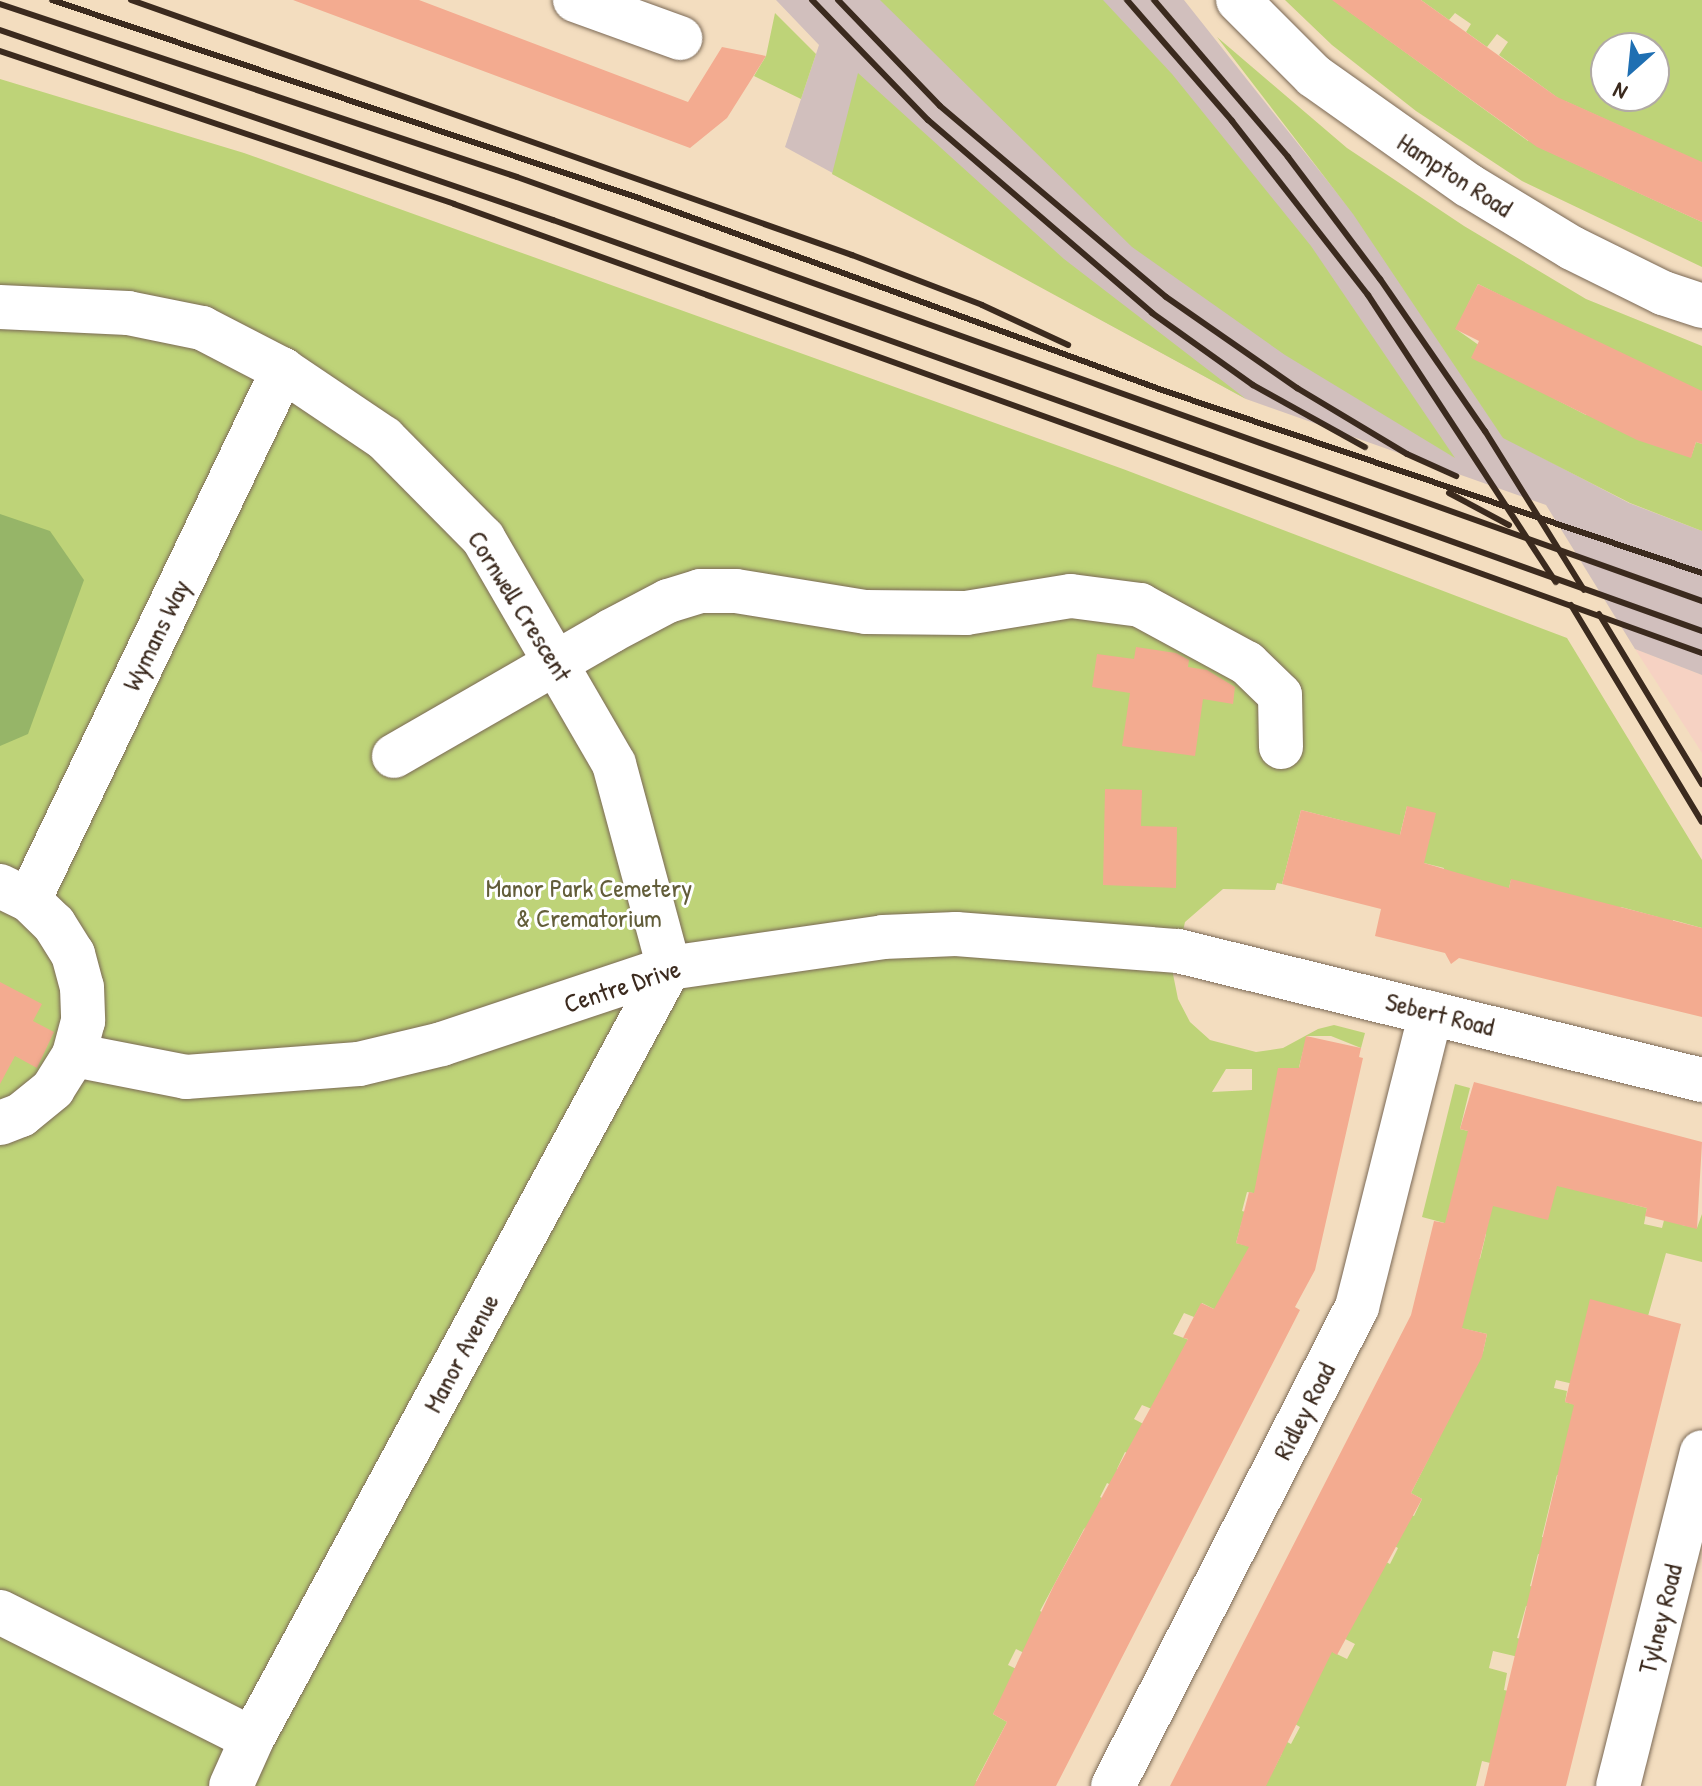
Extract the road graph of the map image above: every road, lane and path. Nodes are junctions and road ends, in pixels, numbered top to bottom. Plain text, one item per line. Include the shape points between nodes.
1 (1238, 0) edge
2 (583, 1) edge
3 (680, 38) dead end
4 (1702, 306) edge
5 (0, 307) edge
6 (283, 370) junction
7 (557, 662) junction
8 (1281, 747) dead end
9 (394, 756) dead end
10 (14, 893) edge
11 (1178, 951) joint
12 (669, 968) junction
13 (1431, 1013) junction
14 (74, 1055) junction
15 (1702, 1080) edge
16 (0, 1123) edge
17 (1702, 1452) edge
18 (0, 1612) edge
19 (252, 1739) junction
20 (231, 1786) edge
21 (1113, 1786) edge
22 (1618, 1786) edge

1 - 4 street, Hampton Road via 1314,76 1468,185 1572,248 1663,293
2 - 3 street
5 - 6 street, Cornwell Crescent via 128,313 202,328
6 - 7 street, Cornwell Crescent via 384,438 483,538
6 - 10 street, Wymans Way
7 - 8 street via 668,601 700,591 736,591 866,612 966,613 1071,596 1140,605 1247,663 1280,695
7 - 9 street
7 - 12 street, Cornwell Crescent via 614,764
10 - 14 street via 54,924 73,954 82,987 83,1021
11 - 12 street, Centre Drive via 956,934 868,939
11 - 13 street, Sebert Road
12 - 14 street, Centre Drive via 442,1044 359,1064 186,1077
12 - 19 street, Manor Avenue
13 - 15 street, Sebert Road
13 - 21 street, Ridley Road via 1357,1307
14 - 16 street via 53,1089 21,1115
17 - 22 street, Tylney Road
18 - 19 street
19 - 20 street, Manor Avenue

